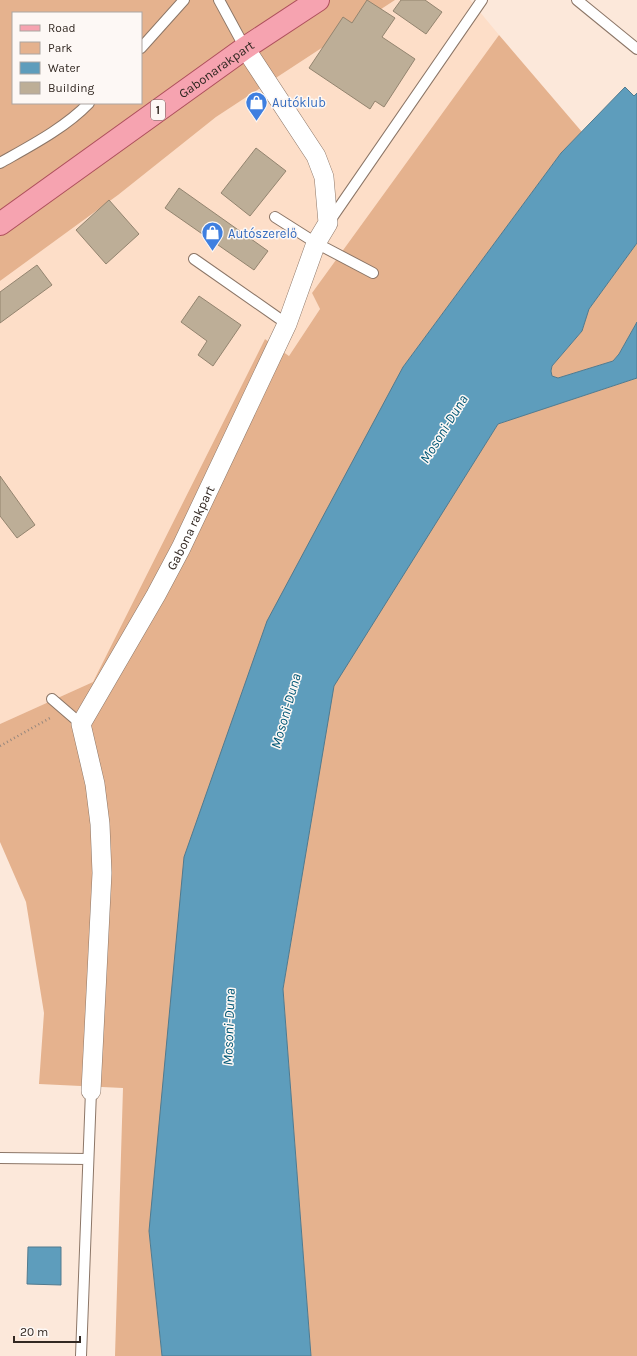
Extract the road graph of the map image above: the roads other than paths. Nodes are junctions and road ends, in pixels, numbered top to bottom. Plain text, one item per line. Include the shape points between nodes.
1 (184, 0) edge
2 (219, 0) edge
3 (318, 0) edge
4 (482, 0) edge
5 (577, 0) edge
6 (142, 47) edge
7 (245, 48) junction
8 (637, 49) edge
9 (88, 104) edge
10 (0, 163) edge
11 (275, 217) dead end
12 (328, 223) junction
13 (0, 224) edge
14 (316, 243) junction
15 (194, 259) dead end
16 (373, 273) dead end
17 (287, 324) junction
18 (52, 699) dead end
19 (81, 724) junction
20 (91, 1091) joint
21 (0, 1158) edge
22 (88, 1159) junction
23 (81, 1356) edge

1 - 6 lane
2 - 7 lane
3 - 7 main road, Gabonarakpart / 1
4 - 12 lane
5 - 8 lane
7 - 12 street via 316,156 324,177
7 - 13 main road, Gabonarakpart / 1
9 - 10 lane via 40,140
11 - 14 lane
12 - 14 street, Gabona rakpart
14 - 16 lane
14 - 17 street, Gabona rakpart
15 - 17 lane
17 - 19 street, Gabona rakpart via 181,548
18 - 19 lane
19 - 20 street via 95,784 102,873
20 - 22 lane
21 - 22 lane
22 - 23 lane

